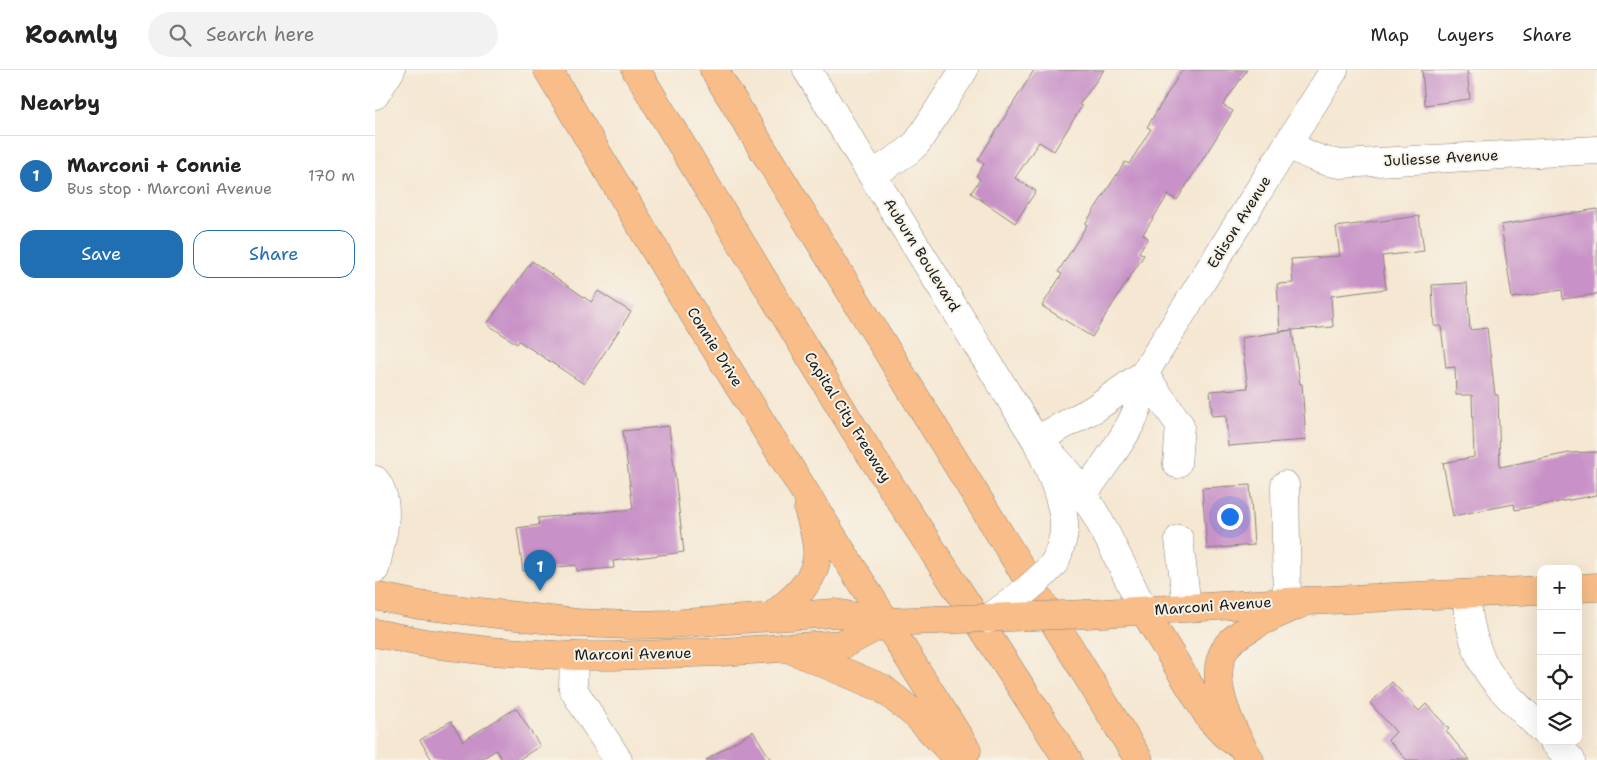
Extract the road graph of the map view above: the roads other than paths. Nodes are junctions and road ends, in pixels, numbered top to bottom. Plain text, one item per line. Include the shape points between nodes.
1 (391, 70) edge
2 (548, 70) edge
3 (636, 70) edge
4 (714, 70) edge
5 (807, 70) edge
6 (964, 70) edge
7 (1334, 70) edge
8 (375, 95) edge
9 (1288, 144) junction
10 (1597, 150) edge
11 (872, 175) junction
12 (1144, 374) junction
13 (1037, 440) junction
14 (1177, 464) dead end
15 (375, 480) edge
16 (1285, 485) dead end
17 (804, 491) junction
18 (1084, 494) junction
19 (1179, 539) dead end
20 (375, 569) edge
21 (1597, 587) edge
22 (1582, 588) edge
23 (1537, 590) edge
24 (1466, 594) junction
25 (375, 596) edge
26 (1297, 601) junction
27 (1187, 607) junction
28 (1144, 610) junction
29 (771, 617) junction
30 (988, 619) junction
31 (886, 622) junction
32 (375, 633) edge
33 (785, 647) junction
34 (574, 656) junction
35 (1537, 725) edge
36 (1557, 745) edge
37 (1245, 753) edge
38 (617, 760) edge
39 (959, 760) edge
40 (973, 760) edge
41 (1068, 760) edge
42 (1139, 760) edge
43 (1571, 760) edge

1 - 8 street
2 - 17 main road, Connie Drive via 680,292
3 - 41 main road, Capital City Freeway via 854,429
4 - 42 main road
5 - 11 street, Auburn Boulevard
6 - 11 street via 917,143
7 - 9 street, Edison Avenue
9 - 10 street, Juliesse Avenue via 1310,156 1341,164
9 - 12 street, Edison Avenue
11 - 13 street, Auburn Boulevard
12 - 13 street, Edison Avenue via 1094,408
12 - 14 street via 1180,425
12 - 18 street, Edison Avenue via 1137,411
13 - 18 street, Auburn Boulevard
13 - 30 street, Auburn Boulevard, bridge via 1057,492 1064,529 1061,546 1055,562 1044,575
15 - 20 street via 384,502 384,521
16 - 26 street
17 - 29 main road via 817,556 813,570 797,595
17 - 31 main road, Connie Drive
18 - 28 street, Auburn Boulevard
19 - 27 street
21 - 22 main road
23 - 24 main road, Marconi Avenue
24 - 26 main road, Marconi Avenue
24 - 35 street via 1473,642 1482,662 1494,680
25 - 29 main road, Marconi Avenue via 419,605 577,623 669,624
26 - 27 main road, Marconi Avenue
26 - 37 main road via 1234,639 1225,648 1220,661 1221,696
27 - 28 main road, Marconi Avenue
28 - 30 main road, Marconi Avenue, bridge
28 - 37 main road via 1210,719
29 - 31 main road, Marconi Avenue via 835,613
30 - 31 main road, Marconi Avenue, bridge
31 - 33 main road, Marconi Avenue via 843,644
31 - 40 main road, Connie Drive
32 - 34 main road, Marconi Avenue via 489,651
33 - 34 main road, Marconi Avenue
33 - 39 main road via 882,688 917,716
34 - 38 street via 573,689
36 - 43 street

